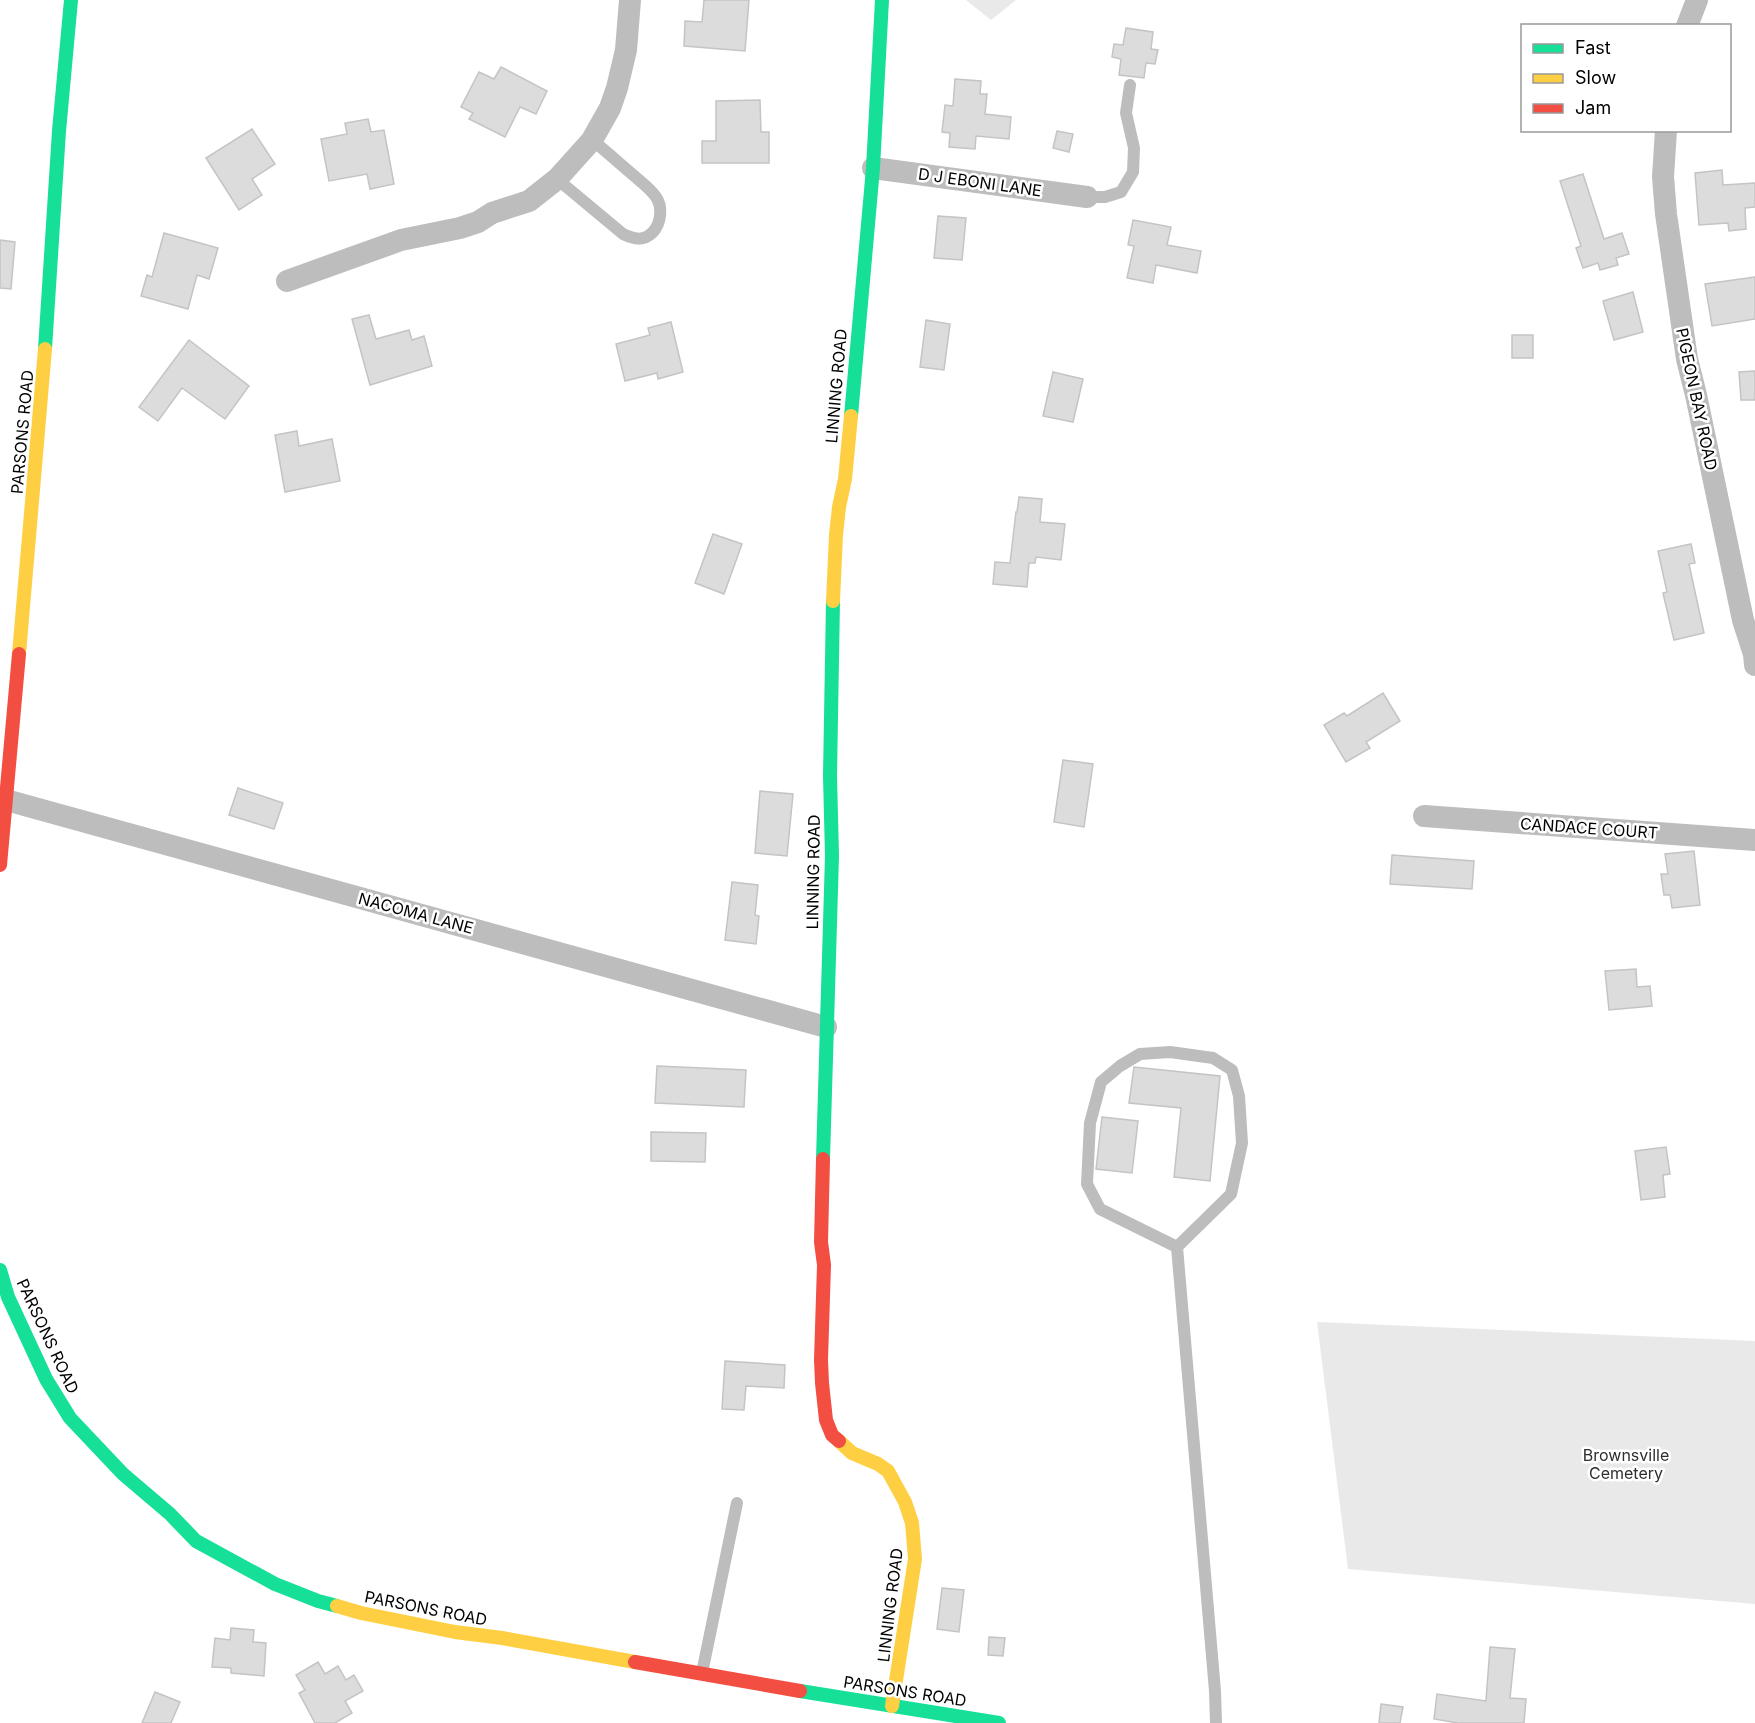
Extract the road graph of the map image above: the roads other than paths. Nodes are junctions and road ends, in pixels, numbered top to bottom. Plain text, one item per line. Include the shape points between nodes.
1 (71, 0) edge
2 (630, 0) edge
3 (882, 0) edge
4 (1697, 0) edge
5 (1688, 24) edge
6 (1130, 85) dead end
7 (1666, 132) edge
8 (592, 140) junction
9 (873, 168) junction
10 (557, 179) junction
11 (1087, 197) joint
12 (286, 281) dead end
13 (1755, 665) edge
14 (6, 800) junction
15 (1424, 816) dead end
16 (1755, 840) edge
17 (0, 865) edge
18 (826, 1027) junction
19 (1177, 1247) junction
20 (0, 1270) edge
21 (737, 1503) dead end
22 (702, 1674) junction
23 (892, 1706) junction
24 (999, 1723) edge
25 (1216, 1723) edge

1 - 14 street, PARSONS ROAD via 45,361
2 - 8 street via 626,50 617,88
3 - 9 street, LINNING ROAD
4 - 5 street
6 - 11 lane via 1126,113 1134,148 1133,172 1121,192
7 - 13 street, PIGEON BAY ROAD via 1666,214 1683,338
8 - 10 street
8 - 10 lane via 657,198 660,217 651,233 641,239 623,234
9 - 11 street, D J EBONI LANE
9 - 18 street, LINNING ROAD via 845,478 836,535
10 - 12 street via 529,201 478,222 400,240
14 - 17 street, PARSONS ROAD
14 - 18 street, NACOMA LANE
15 - 16 street, CANDACE COURT
18 - 23 street, LINNING ROAD via 821,1242 821,1360 826,1420 832,1435 852,1453 888,1471 905,1502 915,1545
19 - 19 lane via 1231,1194 1242,1143 1239,1096 1232,1070 1213,1058 1170,1052 1140,1054 1101,1082 1090,1123 1087,1184 1100,1209
19 - 25 lane
20 - 22 street, PARSONS ROAD via 12,1307 46,1379 70,1418 123,1474 206,1547 274,1584 362,1613
21 - 22 lane
22 - 23 street, PARSONS ROAD
23 - 24 street, PARSONS ROAD

